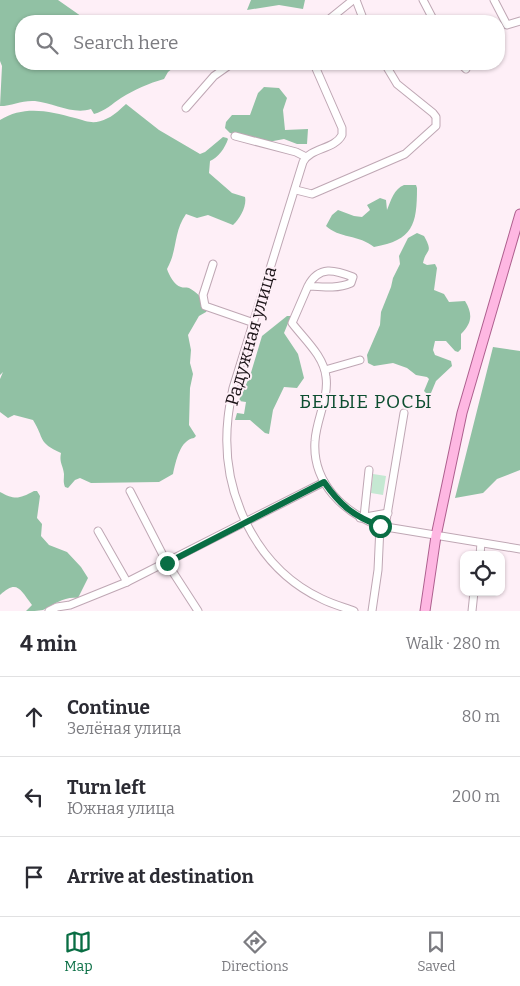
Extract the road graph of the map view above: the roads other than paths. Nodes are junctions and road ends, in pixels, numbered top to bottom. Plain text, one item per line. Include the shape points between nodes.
1 (354, 0) edge
2 (423, 0) edge
3 (494, 0) edge
4 (335, 15) edge
5 (361, 15) edge
6 (431, 15) edge
7 (502, 15) edge
8 (505, 21) edge
9 (520, 21) edge
10 (222, 70) edge
11 (317, 70) edge
12 (389, 70) edge
13 (186, 108) dead end
14 (235, 136) dead end
15 (306, 157) junction
16 (296, 190) junction
17 (520, 214) edge
18 (213, 264) dead end
19 (308, 286) junction
20 (254, 323) junction
21 (360, 360) dead end
22 (325, 370) junction
23 (404, 413) dead end
24 (369, 470) dead end
25 (324, 482) junction
26 (130, 492) dead end
27 (388, 512) junction
28 (362, 517) junction
29 (244, 521) junction
30 (383, 526) junction
31 (98, 531) dead end
32 (436, 536) junction
33 (481, 543) junction
34 (520, 549) edge
35 (480, 551) edge
36 (167, 563) junction
37 (127, 582) junction
38 (474, 596) edge
39 (70, 605) junction
40 (49, 611) edge
41 (77, 611) edge
42 (198, 611) edge
43 (354, 611) edge
44 (372, 611) edge
45 (425, 611) edge
46 (472, 611) edge

1 - 4 street
1 - 5 street
2 - 6 street
3 - 7 street
8 - 9 street via 507,25
10 - 13 street
11 - 15 street via 342,128 342,135 334,143
12 - 16 street via 397,84 433,113 436,126 405,154 312,194
14 - 15 street
15 - 16 street, Радужная улица
16 - 20 street, Радужная улица
17 - 32 main road via 462,413
18 - 20 street via 204,306
19 - 19 street via 345,286 353,277 339,272 318,273
19 - 22 street via 292,323
20 - 29 street, Радужная улица via 233,388 228,418 229,473
21 - 22 street
22 - 25 street via 327,384 315,441
23 - 27 street
24 - 28 street
25 - 28 street via 348,510
25 - 29 street
26 - 36 street
27 - 28 street
27 - 30 street
28 - 30 street
29 - 36 street
29 - 43 street, Радужная улица via 274,564 296,583 321,599
30 - 32 street
30 - 44 street
31 - 37 street
32 - 33 street
32 - 45 main road
33 - 34 street
33 - 35 street
36 - 37 street
36 - 42 street
37 - 39 street
38 - 46 street
39 - 40 street
39 - 41 street

